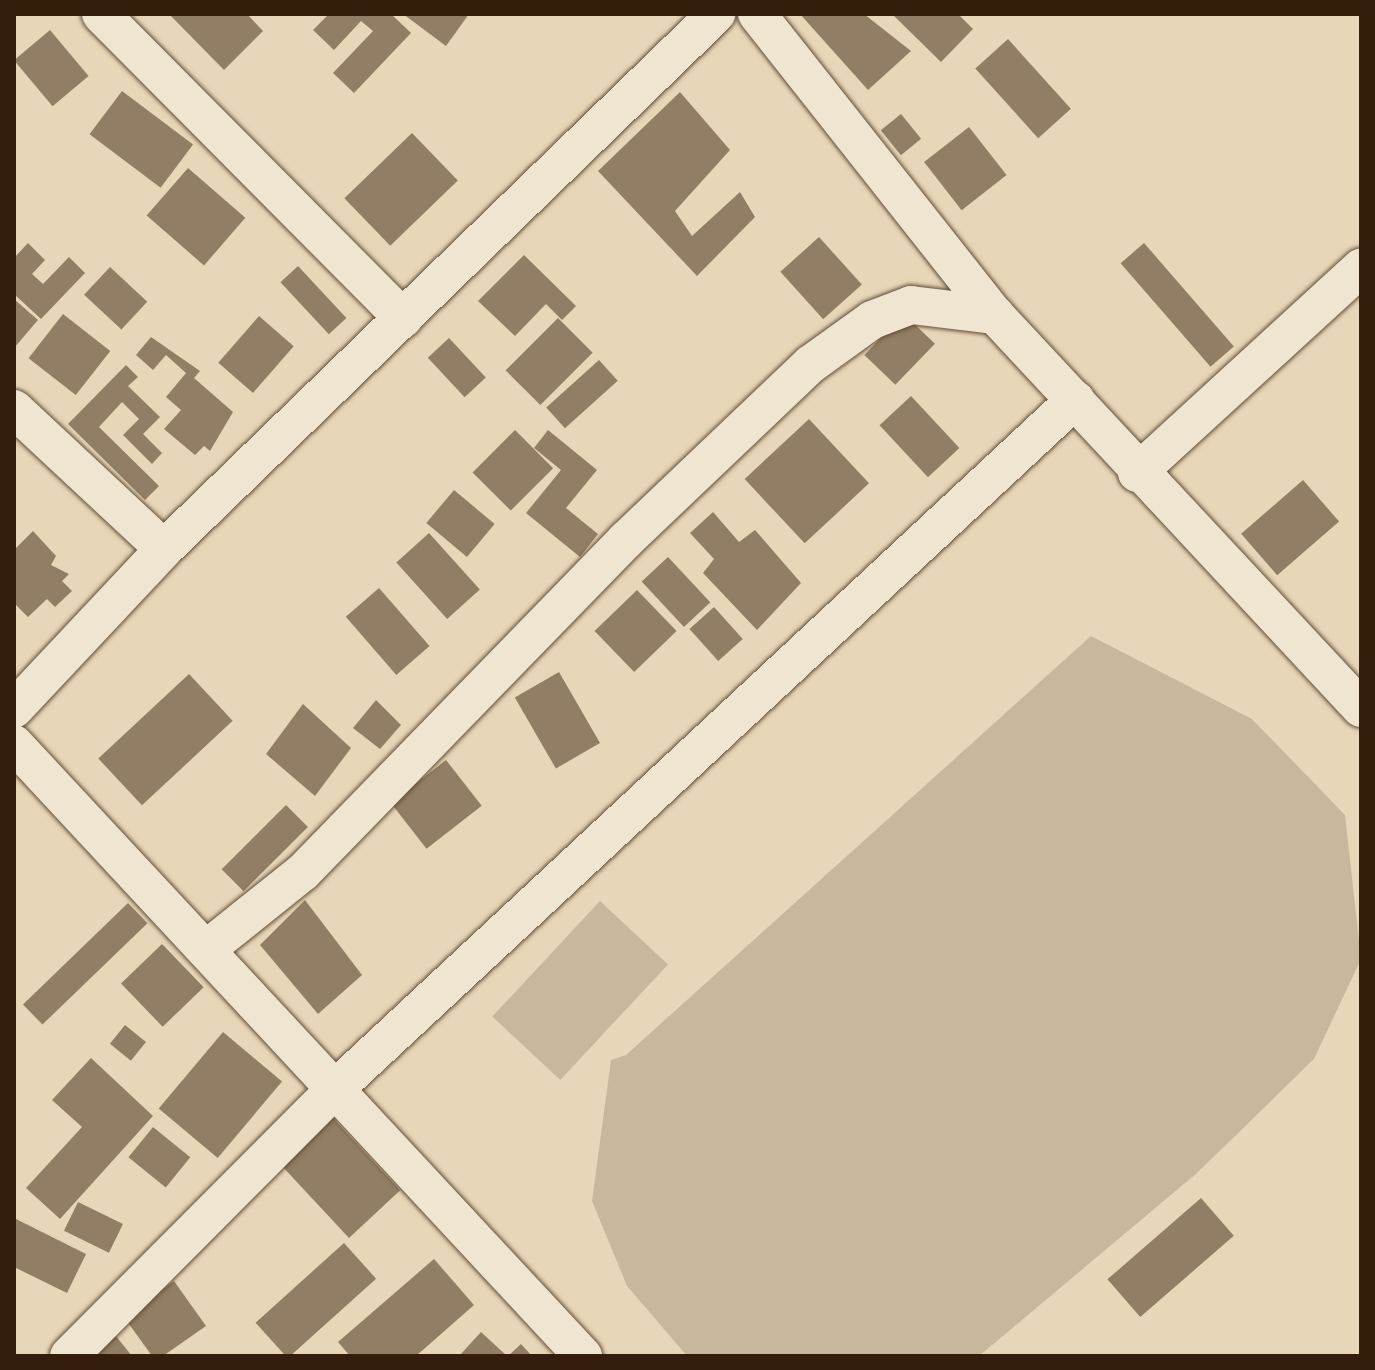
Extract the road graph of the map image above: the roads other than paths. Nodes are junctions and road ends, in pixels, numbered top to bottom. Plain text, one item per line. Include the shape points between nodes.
1 (101, 14) edge
2 (716, 14) edge
3 (757, 14) edge
4 (1361, 268) edge
5 (995, 315) junction
6 (403, 318) junction
7 (1075, 400) junction
8 (14, 409) edge
9 (1137, 473) junction
10 (164, 549) junction
11 (1361, 708) edge
12 (14, 709) edge
13 (14, 744) edge
14 (208, 948) junction
15 (334, 1090) junction
16 (69, 1356) edge
17 (583, 1356) edge

1 - 6 street
2 - 6 street
3 - 5 street
4 - 9 street
5 - 7 street
5 - 14 street via 911,305 872,320 811,364 626,540 303,872
6 - 10 street
7 - 9 street
7 - 15 street
8 - 10 street
9 - 11 street
10 - 12 street
13 - 14 street
14 - 15 street
15 - 16 street
15 - 17 street

